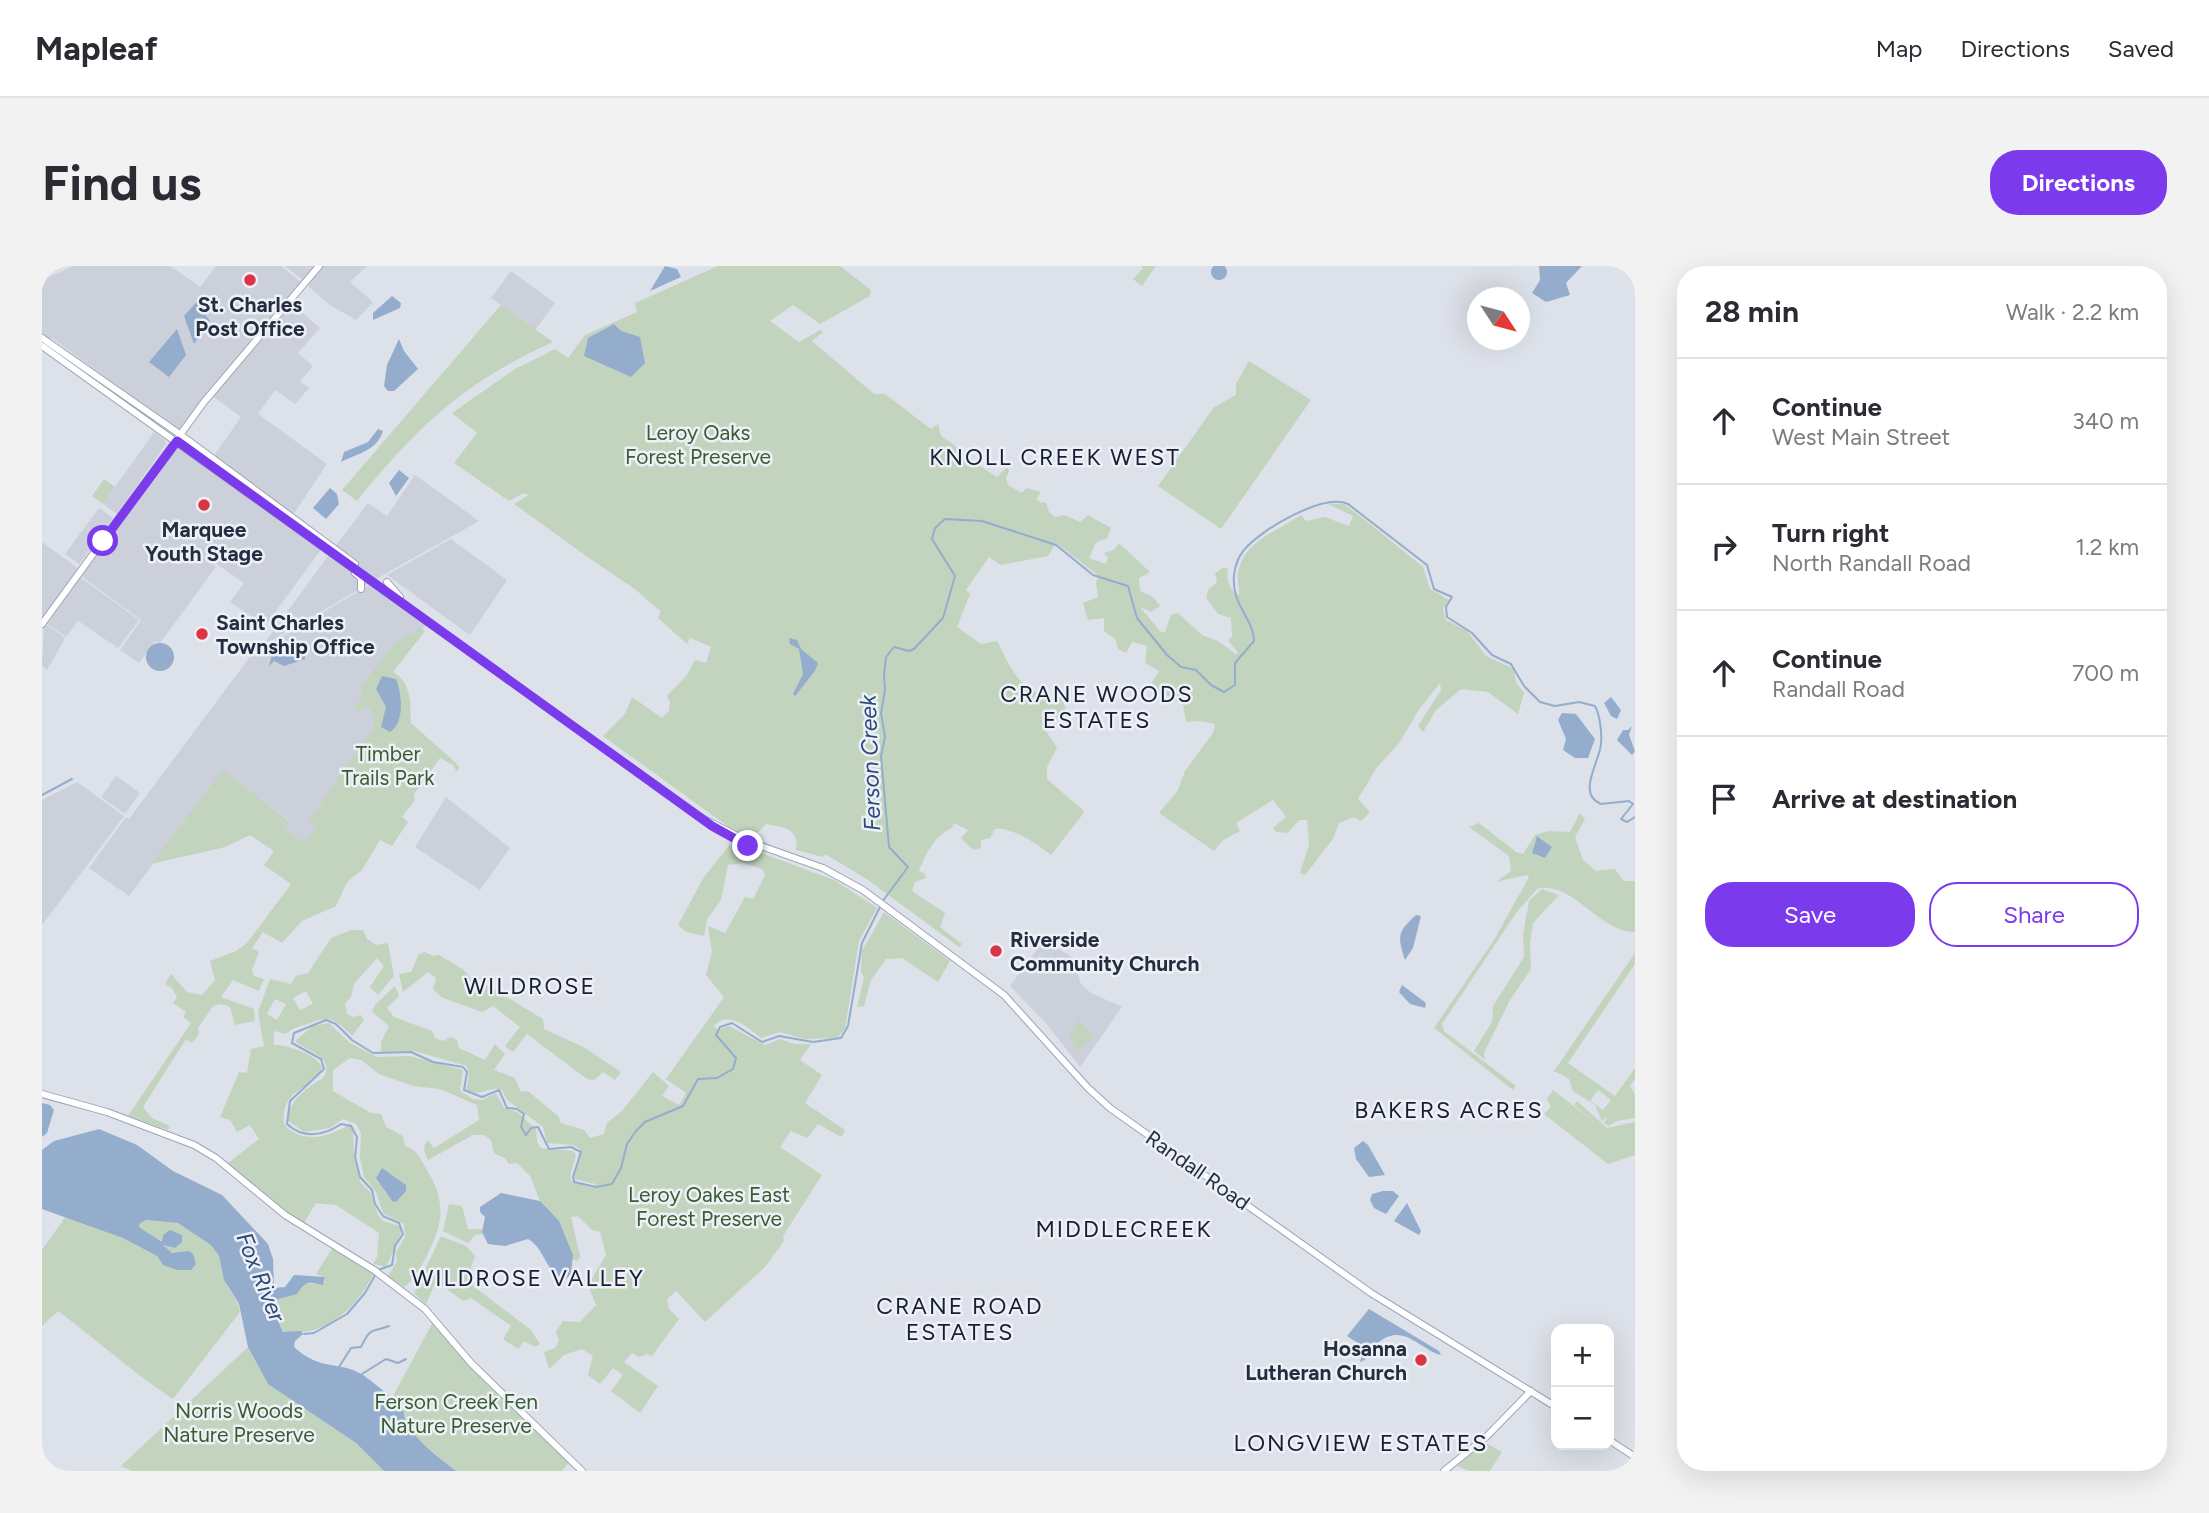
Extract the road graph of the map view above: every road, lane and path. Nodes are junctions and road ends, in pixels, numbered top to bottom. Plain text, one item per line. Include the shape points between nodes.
1 (319, 266) edge
2 (42, 338) edge
3 (42, 346) edge
4 (179, 438) junction
5 (338, 557) junction
6 (387, 582) dead end
7 (361, 589) dead end
8 (402, 599) junction
9 (418, 612) junction
10 (42, 624) edge
11 (42, 1094) edge
12 (1531, 1391) junction
13 (1551, 1404) edge
14 (1614, 1443) edge
15 (1635, 1457) edge
16 (582, 1471) edge
17 (1444, 1471) edge

1 - 4 main road via 216,386
2 - 4 main road
3 - 4 main road
4 - 5 main road
4 - 8 main road
4 - 10 main road
5 - 7 main road via 361,578
5 - 9 main road
6 - 8 main road
8 - 9 main road
9 - 12 main road, Randall Road via 738,841 821,871 869,896 1004,995 1110,1108 1371,1293
11 - 16 main road via 169,1135 224,1165 285,1214 377,1272 425,1309 471,1363
12 - 13 main road, Randall Road
12 - 17 main road
14 - 15 main road

